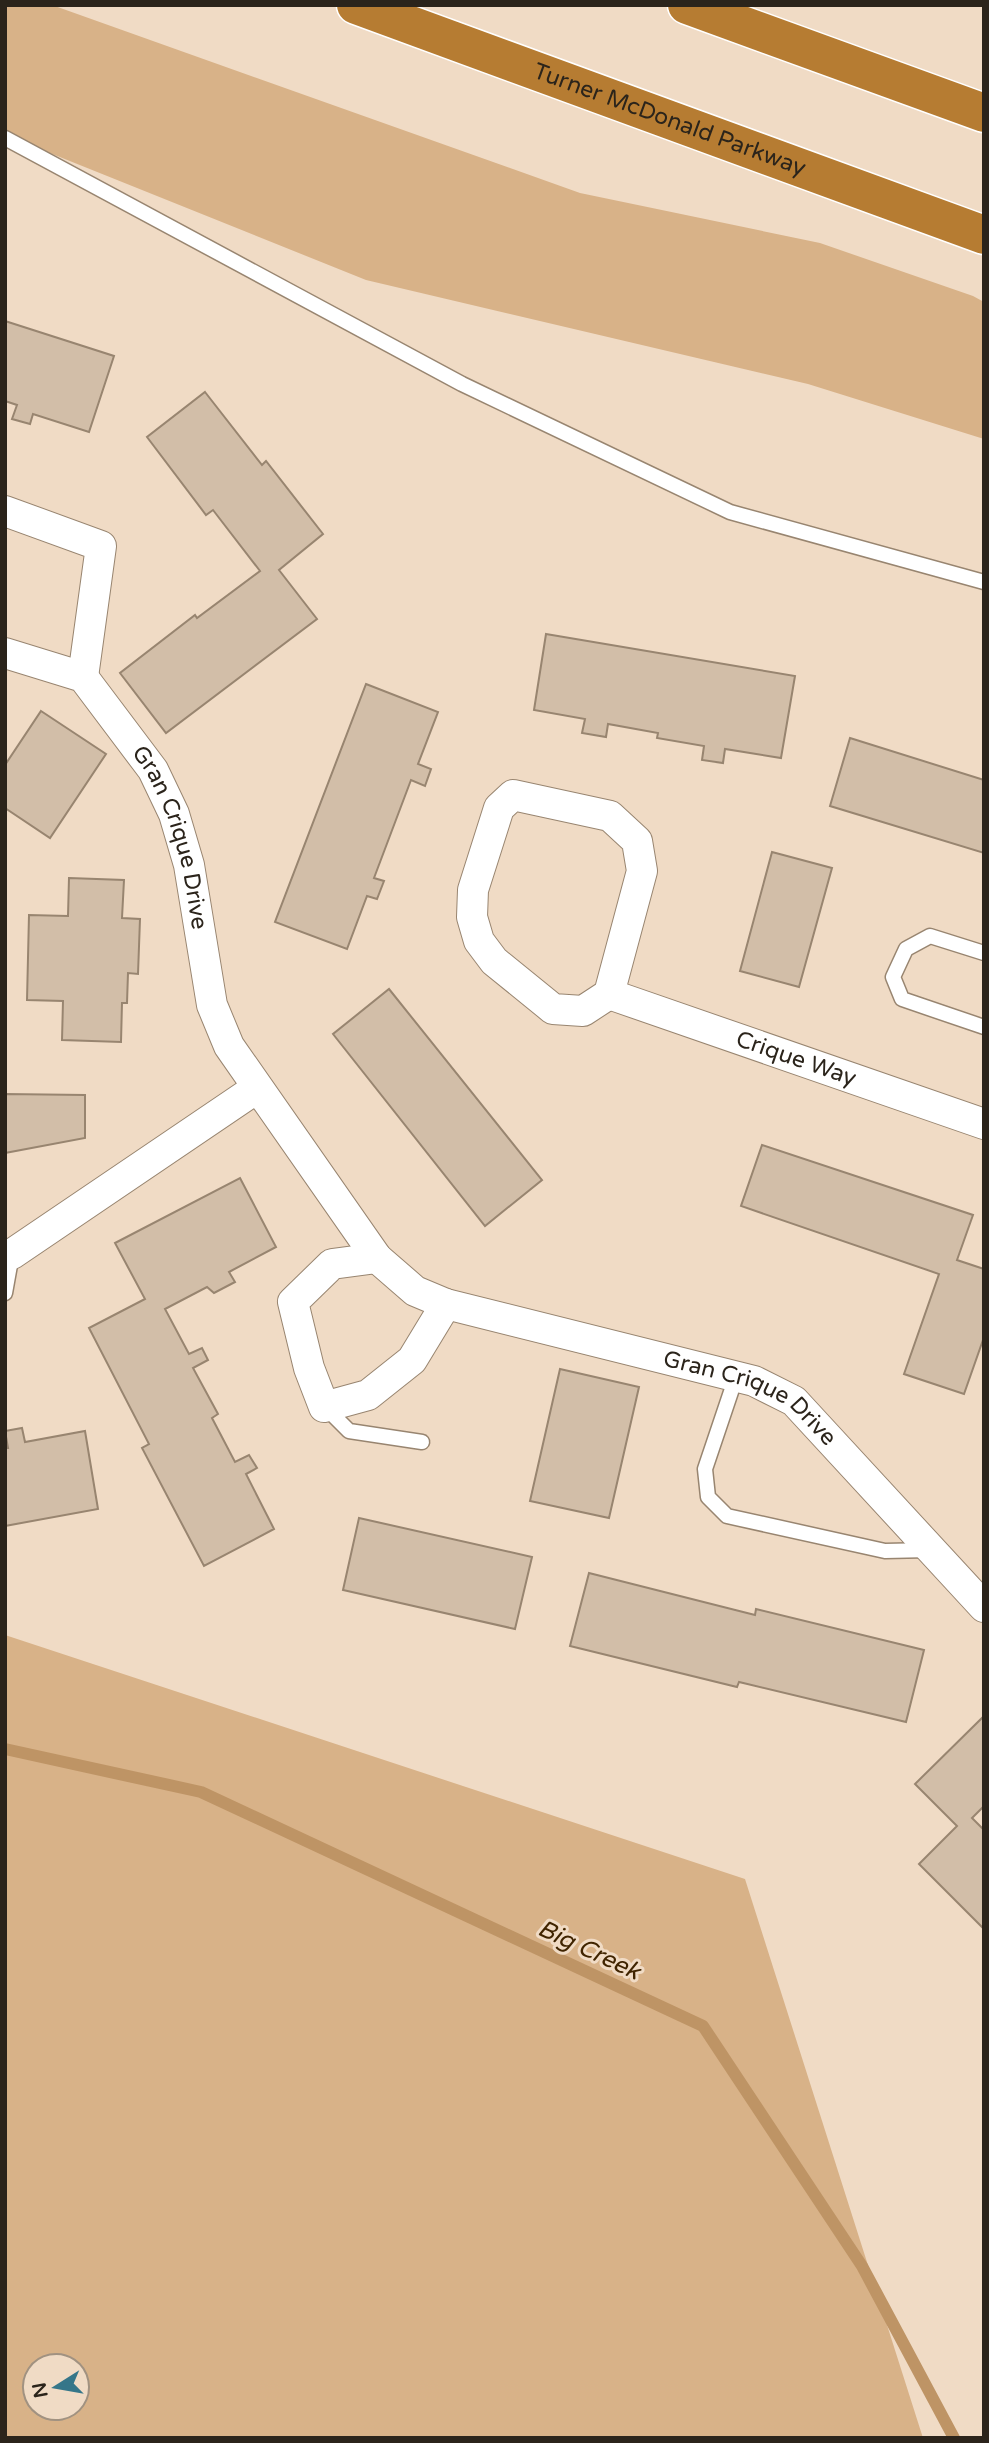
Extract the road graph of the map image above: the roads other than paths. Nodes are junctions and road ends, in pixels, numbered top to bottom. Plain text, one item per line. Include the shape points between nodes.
1 (356, 5) edge
2 (687, 5) edge
3 (984, 113) edge
4 (5, 138) edge
5 (984, 235) edge
6 (5, 511) edge
7 (984, 582) edge
8 (5, 653) edge
9 (83, 677) junction
10 (984, 953) edge
11 (609, 994) junction
12 (984, 1027) edge
13 (257, 1088) junction
14 (984, 1124) edge
15 (8, 1254) edge
16 (377, 1258) junction
17 (5, 1293) edge
18 (446, 1304) junction
19 (736, 1377) junction
20 (324, 1407) junction
21 (422, 1442) dead end
22 (931, 1550) junction
23 (984, 1607) edge

1 - 5 highway, Turner McDonald Parkway
2 - 3 highway
4 - 7 lane via 462,384 730,512
6 - 9 street via 101,546
8 - 9 street
9 - 13 street, Gran Crique Drive via 153,770 174,814 189,865 212,1005 229,1046
10 - 12 lane via 930,936 905,949 893,976 902,999
11 - 11 street via 583,1011 553,1009 494,961 479,941 472,917 473,890 499,808 513,795 610,816 637,841 642,871
11 - 14 street, Crique Way
13 - 15 street
13 - 16 street, Gran Crique Drive
15 - 17 lane
16 - 18 street, Gran Crique Drive via 415,1291
16 - 20 street via 332,1264 293,1302
18 - 19 street, Gran Crique Drive
18 - 20 street via 412,1360 368,1395
19 - 22 street, Gran Crique Drive via 794,1401
19 - 22 lane via 705,1469 708,1497 727,1516 885,1551
20 - 21 lane via 349,1431
22 - 23 street, Gran Crique Drive

